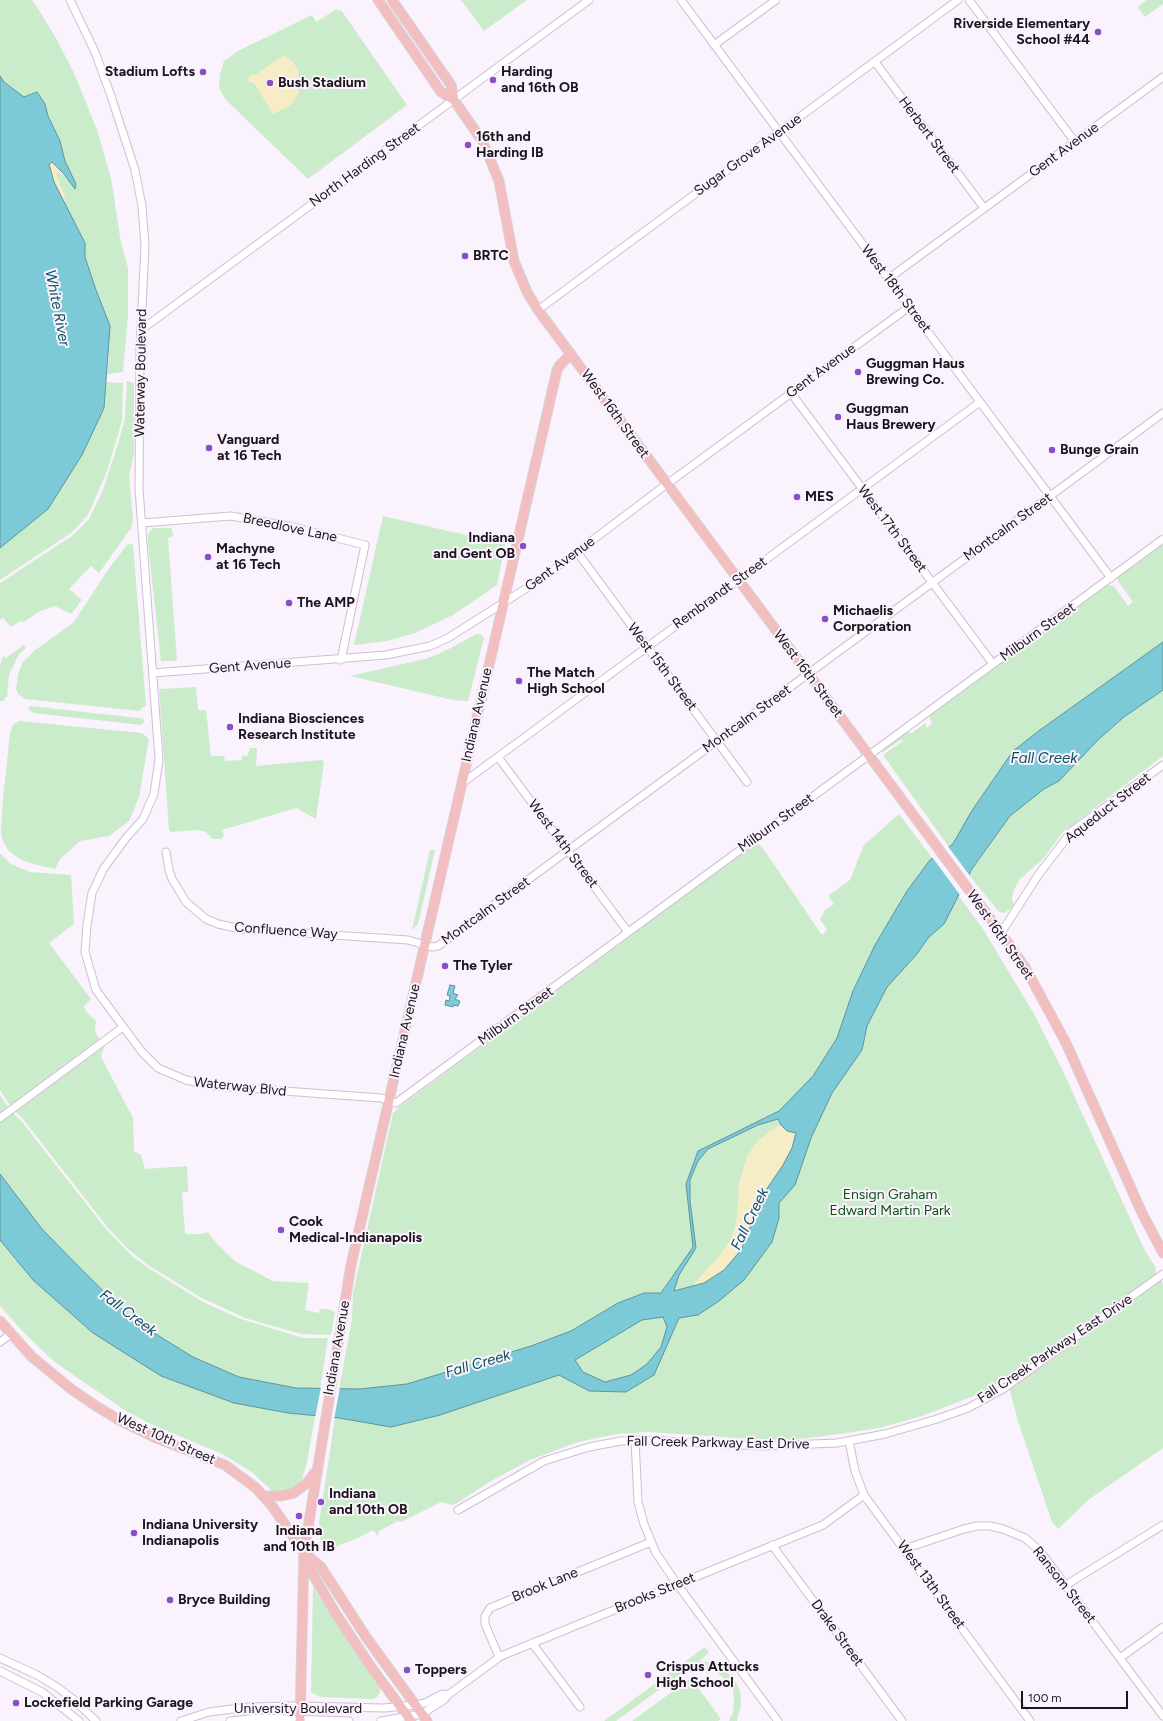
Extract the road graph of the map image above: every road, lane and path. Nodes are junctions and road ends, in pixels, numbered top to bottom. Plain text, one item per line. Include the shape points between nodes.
1 (70, 0) edge
2 (378, 0) edge
3 (392, 0) edge
4 (589, 0) edge
5 (681, 0) edge
6 (776, 0) edge
7 (958, 0) edge
8 (969, 0) edge
9 (714, 45) junction
10 (875, 62) junction
11 (1163, 77) edge
12 (454, 100) junction
13 (779, 132) junction
14 (1075, 142) junction
15 (984, 208) junction
16 (888, 279) junction
17 (909, 307) junction
18 (538, 310) junction
19 (141, 330) junction
20 (571, 354) junction
21 (791, 394) junction
22 (980, 402) junction
23 (1163, 413) edge
24 (667, 484) junction
25 (862, 489) junction
26 (1050, 497) junction
27 (142, 523) junction
28 (1163, 539) edge
29 (577, 552) junction
30 (1111, 578) junction
31 (738, 580) junction
32 (932, 583) junction
33 (504, 602) junction
34 (648, 647) junction
35 (341, 660) junction
36 (993, 664) junction
37 (153, 673) junction
38 (809, 674) junction
39 (717, 741) junction
40 (869, 756) junction
41 (498, 757) junction
42 (159, 759) joint
43 (1163, 765) edge
44 (747, 782) dead end
45 (461, 784) junction
46 (568, 851) junction
47 (166, 852) dead end
48 (628, 932) junction
49 (1001, 933) junction
50 (425, 945) junction
51 (123, 1026) junction
52 (389, 1100) junction
53 (0, 1118) edge
54 (1163, 1253) edge
55 (1163, 1274) edge
56 (0, 1321) edge
57 (11, 1334) junction
58 (0, 1342) edge
59 (635, 1440) junction
60 (849, 1441) junction
61 (317, 1470) junction
62 (864, 1495) junction
63 (263, 1496) junction
64 (458, 1510) dead end
65 (1163, 1525) edge
66 (651, 1542) junction
67 (772, 1545) junction
68 (904, 1549) junction
69 (304, 1552) junction
70 (677, 1584) junction
71 (1066, 1585) junction
72 (1163, 1627) edge
73 (532, 1643) junction
74 (500, 1657) junction
75 (0, 1658) edge
76 (1120, 1658) junction
77 (0, 1671) edge
78 (59, 1689) junction
79 (448, 1695) junction
80 (52, 1699) junction
81 (415, 1705) junction
82 (300, 1706) junction
83 (400, 1706) junction
84 (580, 1707) dead end
85 (1163, 1716) edge
86 (425, 1717) edge
87 (410, 1719) edge
88 (300, 1720) edge
89 (79, 1721) edge
90 (96, 1721) edge
91 (181, 1721) edge
92 (230, 1721) edge
93 (349, 1721) edge
94 (381, 1721) edge
95 (778, 1721) edge
96 (902, 1721) edge
97 (1030, 1721) edge

1 - 19 street, Waterway Boulevard via 105,79 140,193 145,226
2 - 12 main road, West 16th Street via 441,92
3 - 12 main road, West 16th Street via 451,85
4 - 12 street, North Harding Street
5 - 9 street, West 18th Street
6 - 9 street
7 - 10 street, Sugar Grove Avenue
8 - 14 street
9 - 13 street, West 18th Street
10 - 13 street, Sugar Grove Avenue
10 - 15 street, Herbert Street
11 - 14 street, Gent Avenue
12 - 18 main road, West 16th Street via 476,131 496,173 512,255 524,286
12 - 19 street, North Harding Street
13 - 16 street, West 18th Street
13 - 18 street, Sugar Grove Avenue
14 - 15 street, Gent Avenue
15 - 16 street, Gent Avenue
16 - 17 street, West 18th Street
17 - 21 street, Gent Avenue
17 - 22 street, West 18th Street
18 - 20 main road, West 16th Street
19 - 27 street, Waterway Boulevard via 139,490
20 - 24 main road, West 16th Street
20 - 33 main road, Indiana Avenue via 557,370
21 - 24 street, Gent Avenue
21 - 25 street, West 17th Street
22 - 25 street, Rembrandt Street
22 - 26 street, West 18th Street
23 - 26 street, Montcalm Street
24 - 29 street, Gent Avenue
24 - 31 main road, West 16th Street
25 - 31 street, Rembrandt Street
25 - 32 street, West 17th Street
26 - 30 street, West 18th Street
26 - 32 street, Montcalm Street
27 - 35 street, Breedlove Lane via 231,516 282,524 365,545
27 - 37 street, Waterway Boulevard
28 - 30 street, Milburn Street
29 - 33 street, Gent Avenue
29 - 34 street, West 15th Street
30 - 36 street, Milburn Street
31 - 34 street, Rembrandt Street
31 - 38 main road, West 16th Street
32 - 36 street, West 17th Street
32 - 38 street, Montcalm Street
33 - 35 street, Gent Avenue via 430,646 386,655
33 - 45 main road, Indiana Avenue
34 - 39 street, West 15th Street
34 - 41 street, Rembrandt Street
35 - 37 street, Gent Avenue
36 - 40 street, Milburn Street
37 - 42 street, Waterway Boulevard
38 - 39 street, Montcalm Street
38 - 40 main road, West 16th Street
39 - 44 street, West 15th Street
39 - 46 street, Montcalm Street
40 - 48 street, Milburn Street
40 - 49 main road, West 16th Street
41 - 45 street, Rembrandt Street
41 - 46 street, West 14th Street
42 - 51 street, Waterway Blvd via 154,794 144,819 104,868 92,893 87,925 85,952 96,990
43 - 49 street, Aqueduct Street via 1068,835
45 - 50 main road, Indiana Avenue
46 - 48 street, West 14th Street
46 - 50 street, Montcalm Street via 438,946
47 - 50 street, Confluence Way via 172,879 186,902 206,919 218,924 241,929 408,940
48 - 52 street, Milburn Street via 396,1103
49 - 54 main road, West 16th Street via 1036,987 1062,1035 1142,1213
50 - 52 main road, Indiana Avenue
51 - 52 street, Waterway Blvd via 142,1052 158,1068 186,1080 215,1086
51 - 53 street
52 - 61 main road, Indiana Avenue via 351,1266
55 - 60 street, Fall Creek Parkway East Drive via 992,1396 937,1419
56 - 57 main road, West 10th Street
57 - 58 street
57 - 63 main road, West 10th Street via 31,1356 96,1406 156,1438 225,1465
59 - 60 street, Fall Creek Parkway East Drive via 763,1446 804,1446
59 - 64 street, Fall Creek Parkway East Drive via 590,1447 544,1461
59 - 66 street via 638,1502
60 - 62 street, West 13th Street via 855,1471
61 - 63 main road via 307,1483 294,1492 281,1496
61 - 69 main road, Indiana Avenue
62 - 67 street, Brooks Street via 823,1525
62 - 68 street, West 13th Street
63 - 69 main road, West 10th Street
65 - 71 street
66 - 70 street
66 - 74 street, Brook Lane via 492,1606 486,1614 485,1621
67 - 70 street, Brooks Street
67 - 96 street, Drake Street
68 - 71 street, Ransom Street via 971,1527 997,1527 1010,1530 1030,1542
68 - 97 street, West 13th Street
69 - 81 main road, West 10th Street via 321,1566 366,1637
69 - 82 main road, Indiana Avenue
69 - 83 main road, West 10th Street via 312,1573 336,1614
70 - 73 street, Brooks Street
70 - 95 street
71 - 76 street, Ransom Street
72 - 76 street
73 - 74 street, Brooks Street
73 - 84 street
74 - 79 street, Brooks Street
75 - 78 street via 37,1675
76 - 85 street, Ransom Street
77 - 80 street
78 - 80 street
78 - 90 street
79 - 81 street, Brooks Street via 442,1694
79 - 86 street, Brooks Street
80 - 89 street
81 - 83 street, University Boulevard
81 - 86 main road, West 10th Street
82 - 83 street, University Boulevard via 365,1709
82 - 88 main road, Indiana Avenue
82 - 91 street, University Boulevard via 225,1709
83 - 87 main road, West 10th Street
86 - 87 street, University Boulevard
87 - 94 street, University Boulevard
88 - 92 street, University Boulevard via 259,1718
88 - 93 street, University Boulevard

